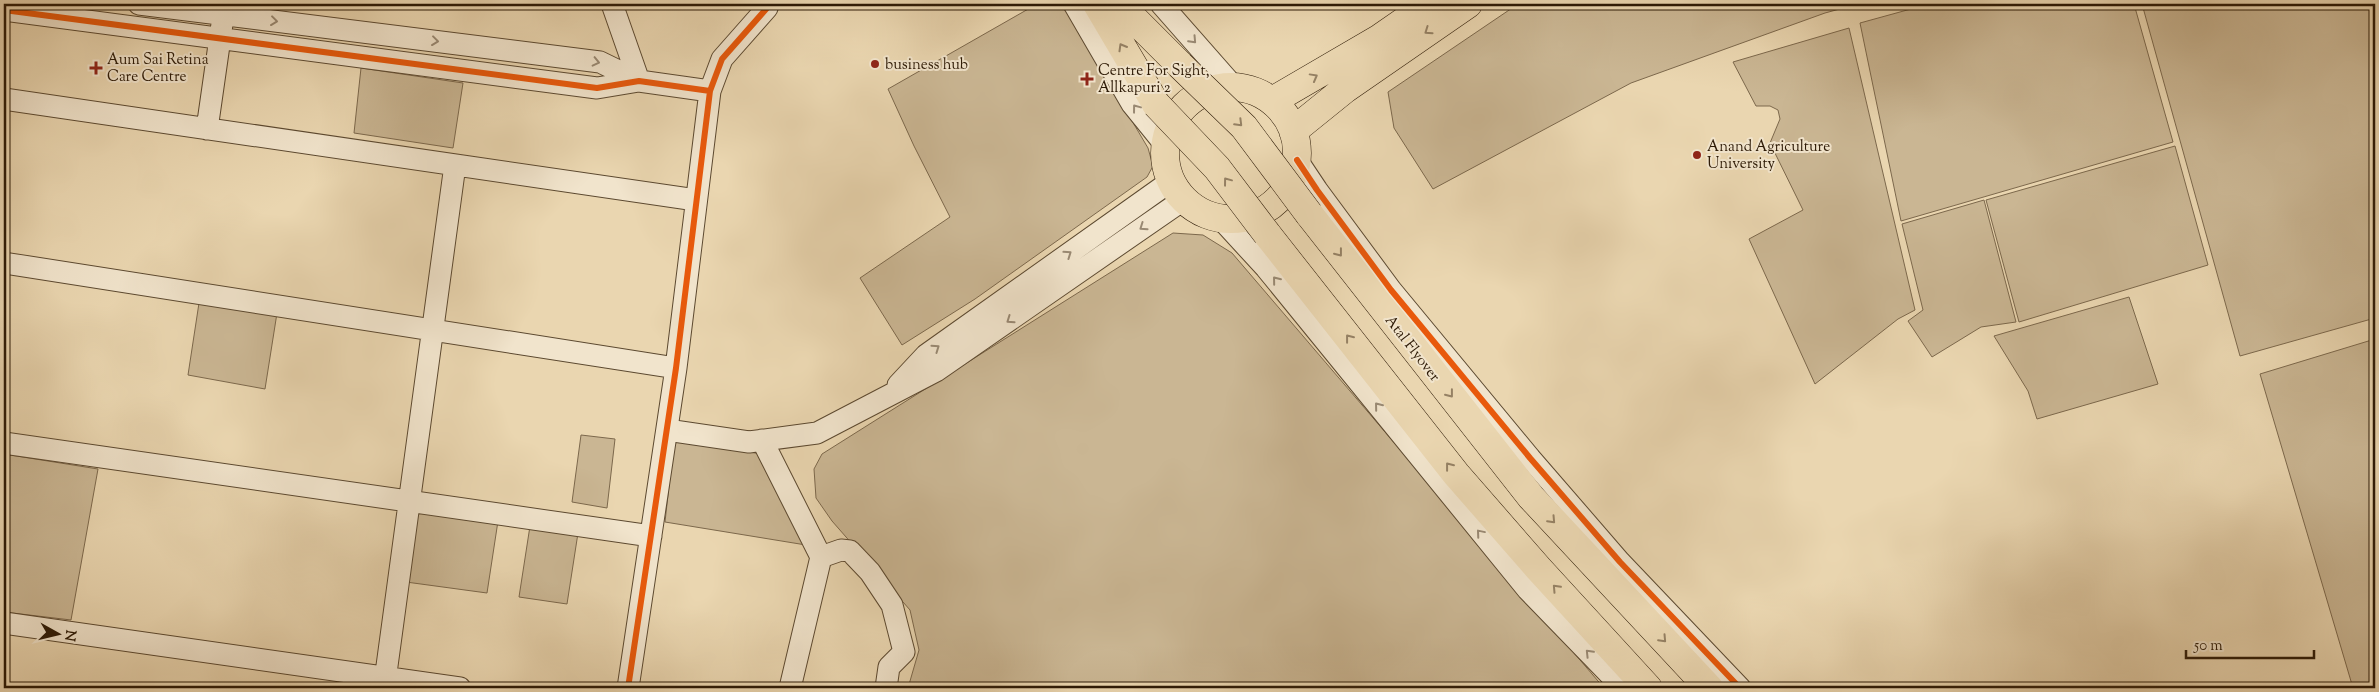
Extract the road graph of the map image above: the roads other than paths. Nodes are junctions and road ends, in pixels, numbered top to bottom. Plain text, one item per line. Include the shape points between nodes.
1 (139, 4) edge
2 (612, 4) edge
3 (768, 4) edge
4 (1074, 4) edge
5 (1097, 4) edge
6 (1124, 4) edge
7 (1161, 4) edge
8 (1429, 4) edge
9 (1468, 4) edge
10 (224, 9) edge
11 (4, 10) edge
12 (220, 38) junction
13 (639, 81) junction
14 (1234, 86) junction
15 (710, 91) junction
16 (4, 99) edge
17 (1272, 101) junction
18 (206, 129) junction
19 (1293, 131) junction
20 (1166, 146) junction
21 (1298, 160) junction
22 (455, 165) junction
23 (1177, 190) junction
24 (696, 200) junction
25 (1221, 219) junction
26 (4, 263) edge
27 (433, 330) junction
28 (676, 368) junction
29 (667, 430) junction
30 (762, 440) junction
31 (4, 443) edge
32 (410, 502) junction
33 (651, 536) junction
34 (821, 557) junction
35 (4, 622) edge
36 (385, 683) edge
37 (460, 688) edge
38 (628, 688) edge
39 (790, 688) edge
40 (886, 688) edge
41 (1623, 688) edge
42 (1648, 688) edge
43 (1709, 688) edge
44 (1740, 688) edge

1 - 10 street
2 - 13 street
3 - 15 street via 722,59
20 -> 4 street via 1132,104
42 -> 5 main road, bridge via 1456,474 1217,168 1156,104
6 -> 43 main road, Atal Flyover, bridge via 1132,18 1244,128 1531,497
7 -> 14 street
17 -> 8 main road via 1372,43
9 -> 19 main road via 1345,89
10 - 12 street
10 -> 13 street via 600,62
11 - 12 street
12 - 13 street via 597,88
12 - 18 street
13 - 15 street
14 - 17 main road via 1256,91
14 - 20 main road via 1212,89 1192,99 1177,116 1167,136
15 - 24 street
16 - 18 street
17 - 19 main road via 1288,119
18 - 22 street
19 - 21 main road
20 - 23 main road via 1165,159
21 - 25 main road via 1292,181 1280,199 1262,212 1242,219
21 - 44 street via 1391,290 1530,458 1620,562
22 - 24 street
22 - 27 street
23 - 25 main road via 1200,212
23 - 30 street via 936,371 817,433
24 - 28 street
41 -> 25 street via 1528,590 1266,268
26 - 27 street
27 - 28 street
27 - 32 street
28 - 29 street
29 - 30 street via 749,442
29 - 33 street
30 - 34 street
31 - 32 street
32 - 33 street
32 - 36 street
33 - 38 street
34 - 39 street
34 - 40 street via 840,550 850,551 870,572 892,605 904,652 889,667
35 - 36 street
36 - 37 street

